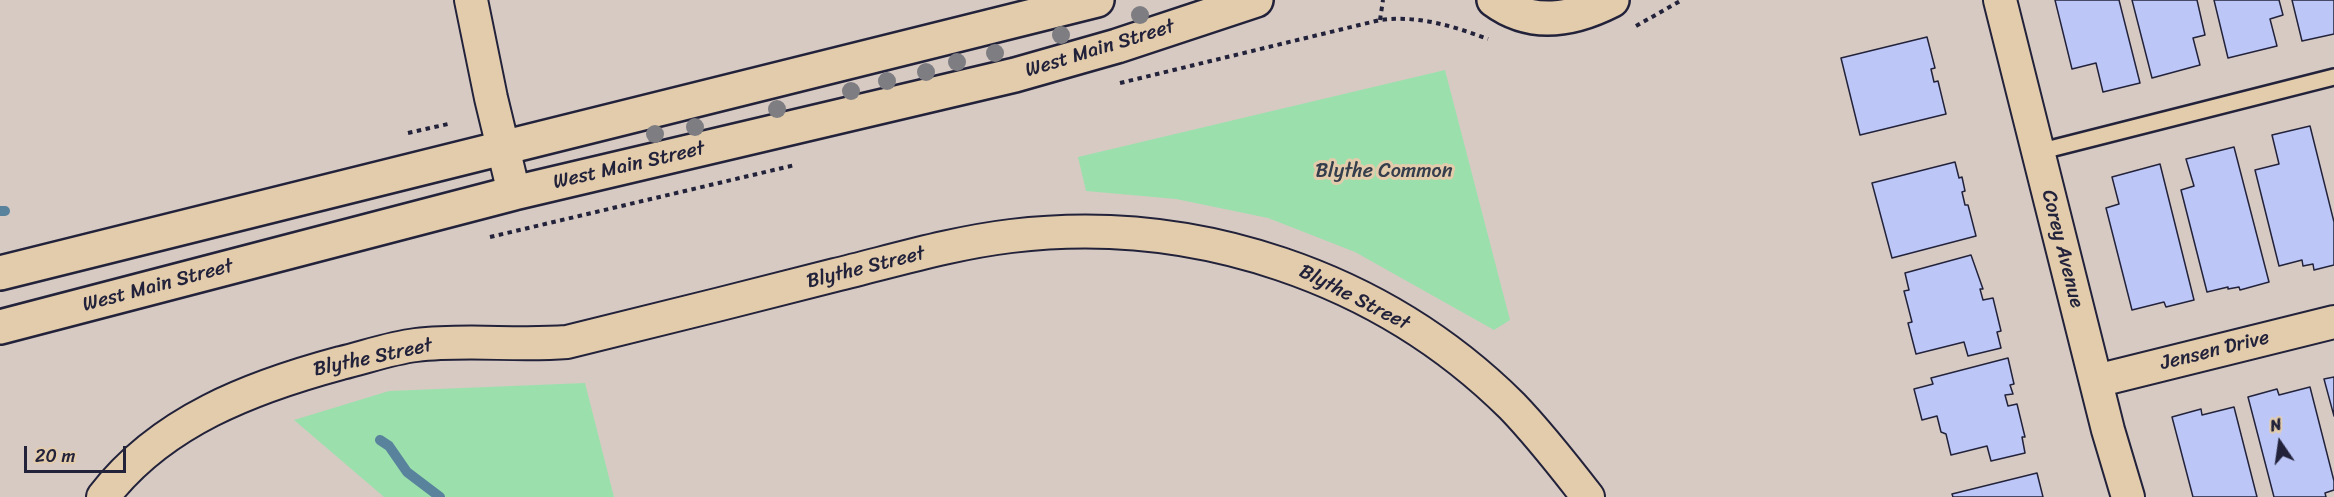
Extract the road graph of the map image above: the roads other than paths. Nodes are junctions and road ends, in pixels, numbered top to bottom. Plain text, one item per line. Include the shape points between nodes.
1 (471, 0) edge
2 (1097, 0) edge
3 (1256, 0) edge
4 (1481, 0) edge
5 (1612, 0) edge
6 (2000, 0) edge
7 (1506, 6) edge
8 (2334, 77) edge
9 (503, 147) junction
10 (2038, 152) junction
11 (514, 193) junction
12 (0, 273) edge
13 (2334, 322) edge
14 (0, 327) edge
15 (2096, 381) junction
16 (103, 497) edge
17 (1588, 497) edge
18 (2128, 497) edge

1 - 9 street
2 - 9 street
3 - 11 street, West Main Street via 1016,75
4 - 7 street
5 - 7 street via 1585,14 1551,19
6 - 10 street, Corey Avenue
8 - 10 lane
9 - 11 street
9 - 12 street
10 - 15 street, Corey Avenue
11 - 14 street, West Main Street
13 - 15 street, Jensen Drive
15 - 18 street, Corey Avenue
16 - 17 street, Blythe Street via 137,459 187,423 275,383 382,352 456,342 567,342 945,248 1012,236 1085,231 1168,236 1259,255 1301,269 1375,305 1447,349 1512,407

